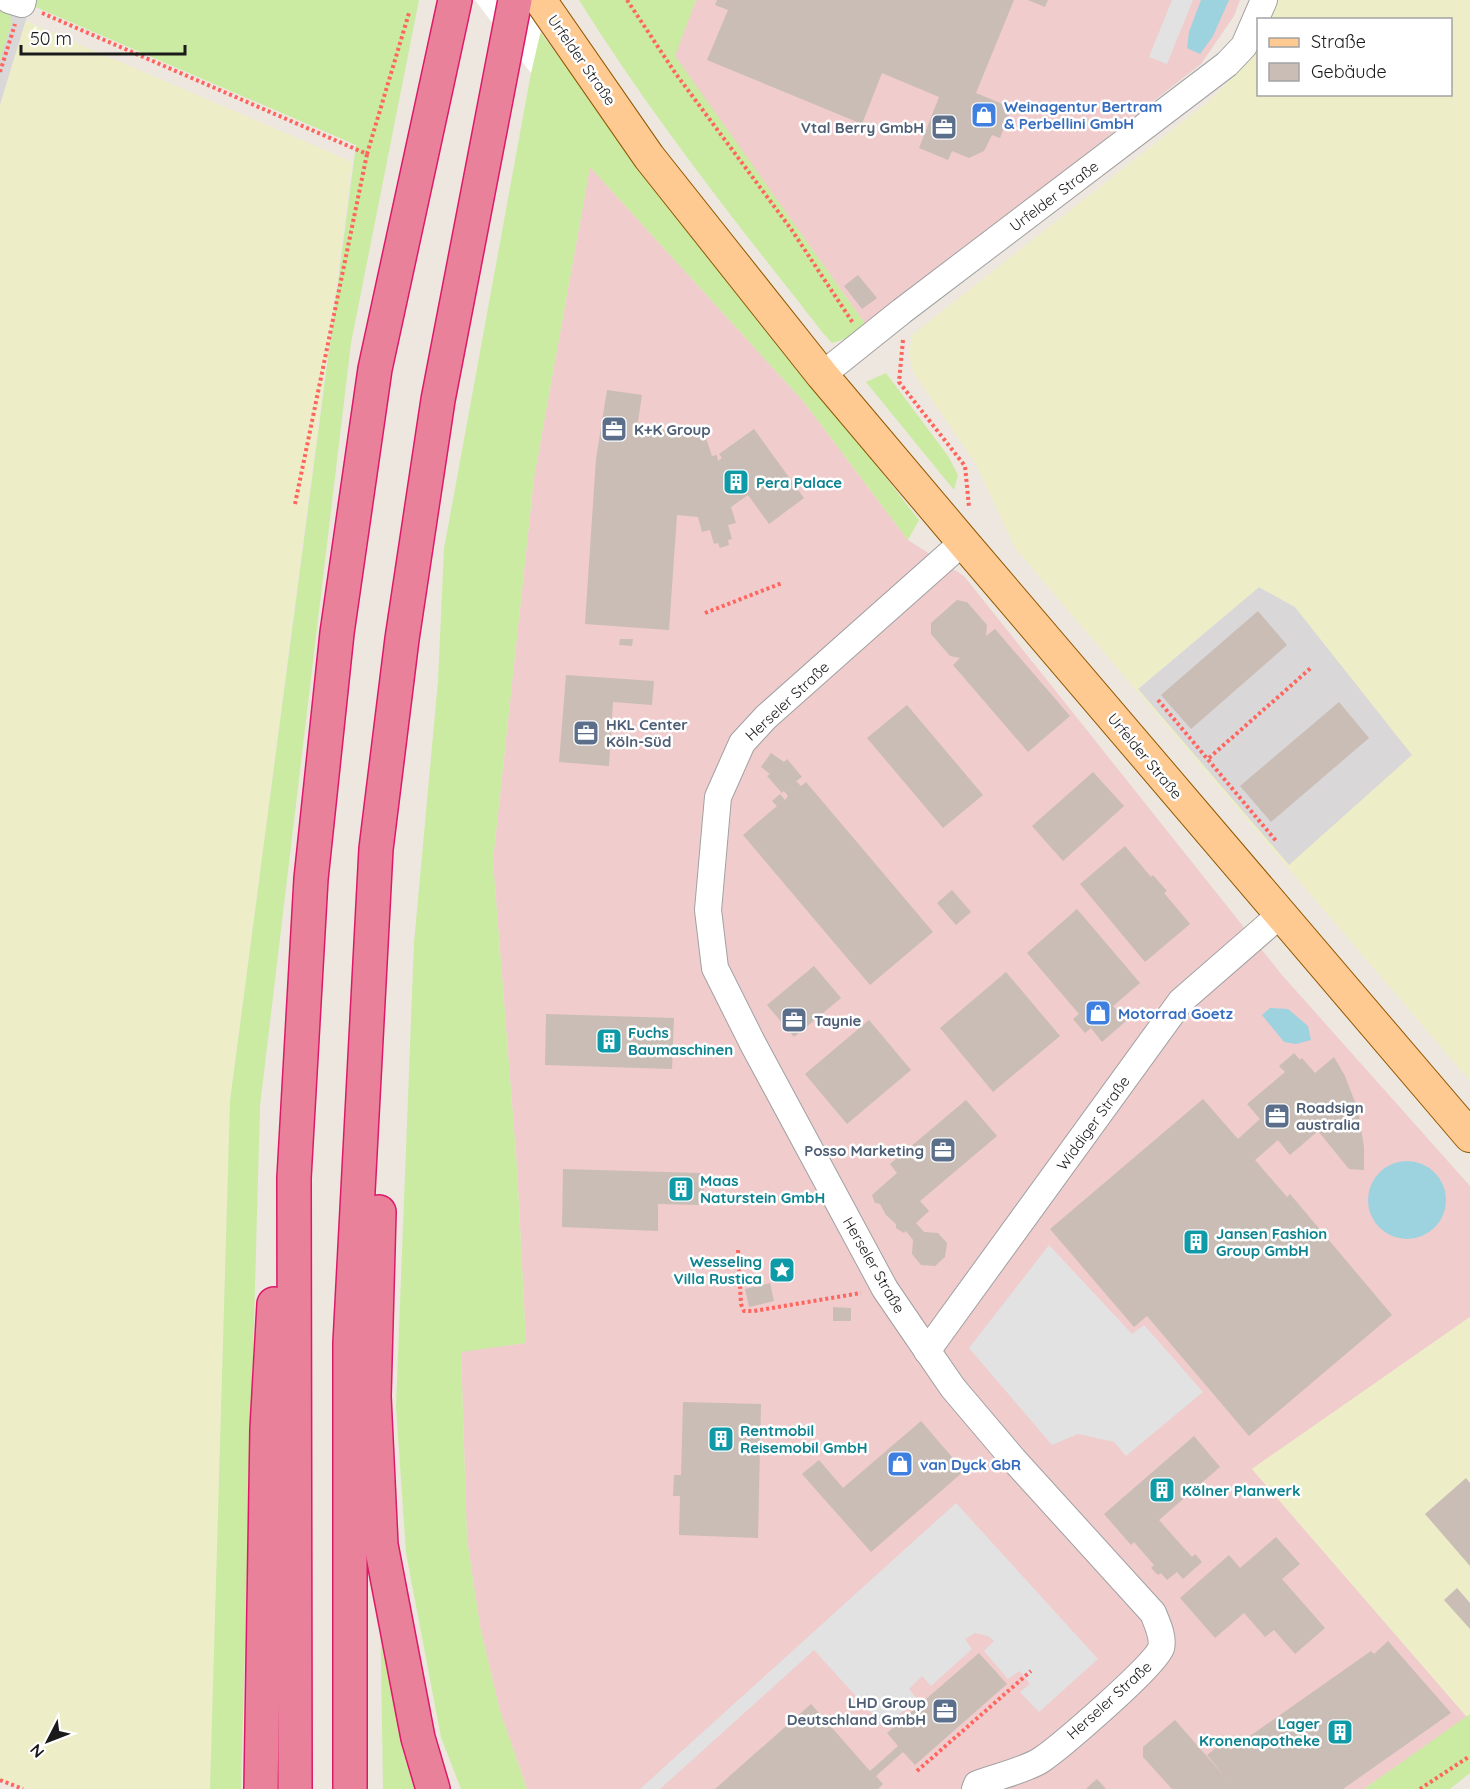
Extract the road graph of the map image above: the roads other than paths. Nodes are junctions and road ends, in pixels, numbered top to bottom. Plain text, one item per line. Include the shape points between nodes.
1 (455, 0) edge
2 (515, 0) edge
3 (540, 0) edge
4 (1264, 0) edge
5 (822, 375) junction
6 (963, 542) junction
7 (376, 849) junction
8 (1281, 914) junction
9 (1470, 1136) edge
10 (294, 1178) junction
11 (927, 1350) junction
12 (261, 1789) edge
13 (295, 1789) edge
14 (350, 1789) edge
15 (434, 1789) edge
16 (975, 1789) edge

1 - 10 highway via 375,369 337,633 311,879
2 - 7 highway via 438,400
3 - 5 main road, Urfelder Straße via 649,157
4 - 5 street, Urfelder Straße via 1244,46 1227,64
5 - 6 main road, Urfelder Straße
6 - 8 main road, Urfelder Straße
6 - 11 street, Herseler Straße via 766,717 742,743 718,797 708,910 715,968 885,1289
7 - 14 highway via 350,1343
7 - 15 highway via 391,933 374,1396 381,1545 418,1738
8 - 9 main road, Urfelder Straße
8 - 11 street, Widdiger Straße via 1181,1001
10 - 12 highway via 274,1304 267,1418
10 - 13 highway
11 - 16 street, Herseler Straße via 953,1388 1014,1460 1153,1613 1160,1629 1161,1649 1151,1665 1080,1728 1040,1761 977,1784

